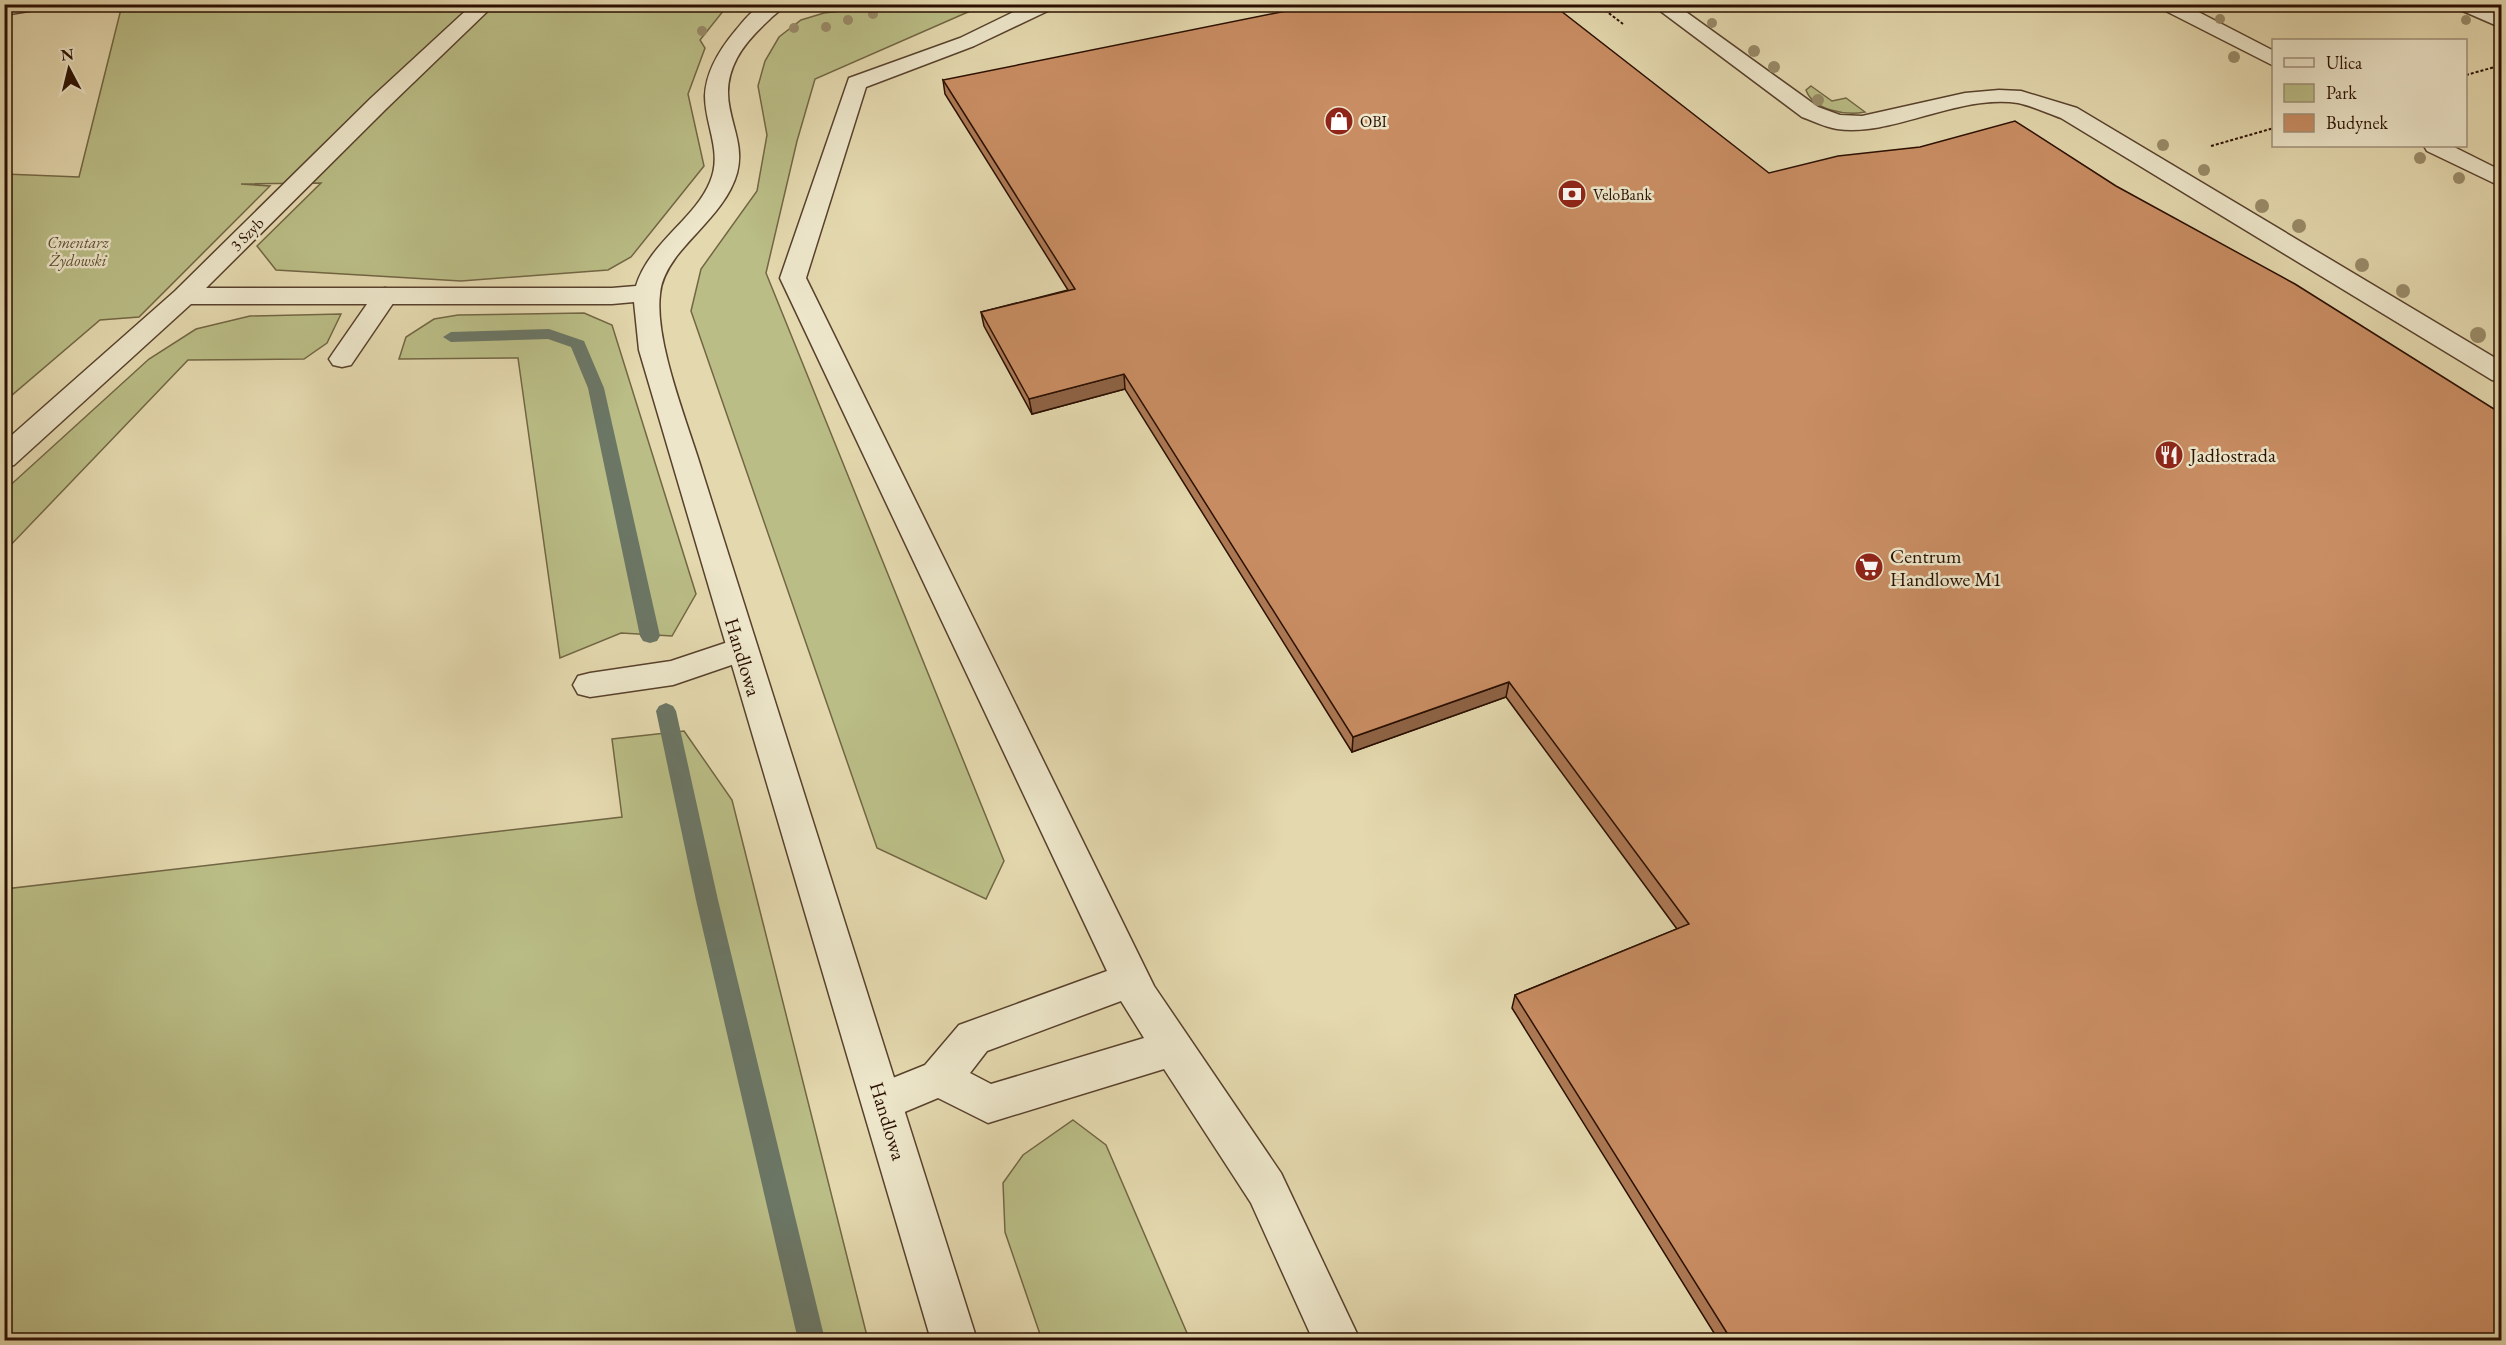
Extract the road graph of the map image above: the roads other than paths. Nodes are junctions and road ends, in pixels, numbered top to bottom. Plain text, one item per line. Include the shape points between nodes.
1 (40, 4) edge
2 (485, 4) edge
3 (776, 4) edge
4 (1047, 4) edge
5 (1661, 4) edge
6 (2167, 4) edge
7 (2463, 4) edge
8 (4, 9) edge
9 (2502, 22) edge
10 (2272, 59) edge
11 (2437, 147) edge
12 (2502, 180) edge
13 (645, 293) junction
14 (184, 296) junction
15 (385, 296) junction
16 (342, 359) dead end
17 (2502, 374) edge
18 (4, 458) edge
19 (740, 650) junction
20 (590, 685) dead end
21 (1131, 980) junction
22 (1174, 1048) junction
23 (940, 1078) junction
24 (883, 1102) junction
25 (954, 1341) edge
26 (1336, 1341) edge

1 - 8 street
2 - 14 street, 3 Szyb
3 - 13 street, Handlowa via 732,48 718,77 716,98 728,156 723,181 653,271
4 - 21 street via 968,42 857,83 793,278
5 - 17 street via 1810,112 1837,122 1862,123 1965,99 1999,96 2021,97 2069,113
6 - 10 street
7 - 9 street
11 - 12 street
13 - 15 street
13 - 19 street, Handlowa via 645,321 652,350
14 - 15 street
14 - 18 street, 3 Szyb
15 - 16 street
19 - 20 street via 673,673
19 - 24 street, Handlowa
21 - 22 street
21 - 23 street via 974,1038
22 - 23 street via 988,1104
22 - 26 street via 1266,1188
23 - 24 street
24 - 25 street, Handlowa

